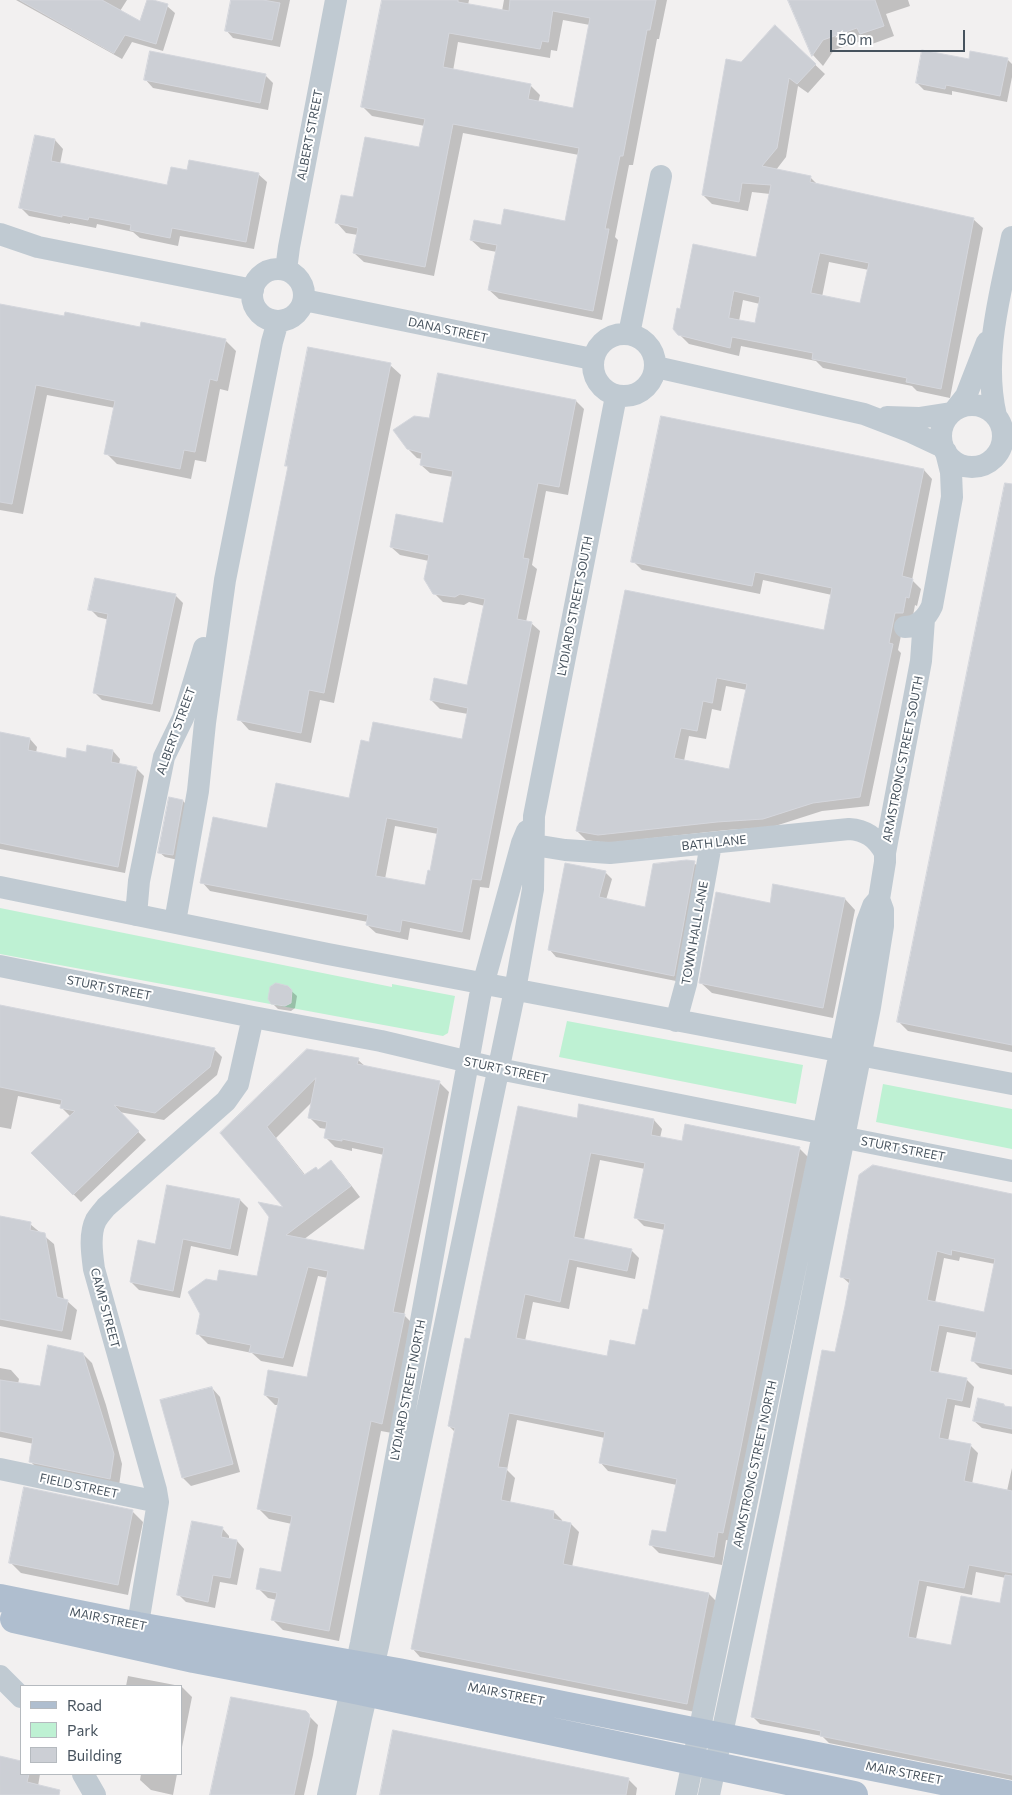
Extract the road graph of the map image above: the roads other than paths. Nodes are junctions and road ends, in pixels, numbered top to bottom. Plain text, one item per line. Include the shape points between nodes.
1 (336, 0) edge
2 (661, 176) dead end
3 (0, 234) edge
4 (1012, 237) edge
5 (0, 245) edge
6 (38, 247) junction
7 (286, 270) junction
8 (252, 290) junction
9 (304, 300) junction
10 (995, 320) junction
11 (278, 321) junction
12 (629, 334) junction
13 (592, 359) junction
14 (656, 367) junction
15 (616, 396) junction
16 (953, 411) junction
17 (864, 414) junction
18 (1002, 421) edge
19 (944, 449) junction
20 (998, 459) edge
21 (946, 531) junction
22 (225, 580) junction
23 (527, 844) junction
24 (711, 844) junction
25 (885, 853) junction
26 (0, 887) edge
27 (136, 915) junction
28 (175, 922) junction
29 (0, 966) edge
30 (483, 984) junction
31 (515, 990) junction
32 (253, 1017) junction
33 (676, 1021) junction
34 (850, 1053) junction
35 (467, 1062) junction
36 (499, 1069) junction
37 (1012, 1084) edge
38 (833, 1135) junction
39 (1012, 1171) edge
40 (0, 1470) edge
41 (749, 1492) junction
42 (772, 1497) junction
43 (158, 1502) junction
44 (0, 1598) edge
45 (0, 1616) edge
46 (136, 1636) junction
47 (0, 1676) edge
48 (361, 1679) junction
49 (20, 1696) edge
50 (711, 1735) junction
51 (704, 1763) junction
52 (85, 1775) edge
53 (95, 1795) edge
54 (328, 1795) edge
55 (345, 1795) edge
56 (686, 1795) edge
57 (709, 1795) edge
58 (854, 1795) edge
59 (1012, 1795) edge

1 - 7 street, ALBERT STREET
2 - 12 street
3 - 6 street
4 - 10 street
5 - 6 street
6 - 8 street
7 - 8 street via 278,269 262,275
7 - 9 street via 302,283
8 - 11 street via 255,307 267,319
9 - 11 street via 294,316
9 - 13 street, DANA STREET
10 - 16 street via 972,382 963,401
10 - 18 street via 993,404
11 - 22 street, ALBERT STREET
12 - 13 street via 617,334 606,339
12 - 14 street via 649,346
13 - 15 street via 592,371 597,382
14 - 15 street via 652,380 643,391 630,397
14 - 17 street
15 - 23 street, LYDIARD STREET SOUTH
16 - 17 street via 909,418
16 - 18 street via 977,405 990,410
16 - 19 street via 942,429
17 - 19 street via 912,432
18 - 20 street via 1003,440
19 - 20 street via 954,461 966,466 978,466
19 - 21 street, ARMSTRONG STREET SOUTH via 952,490
20 - 21 street, ARMSTRONG STREET SOUTH via 976,474 968,485
21 - 25 street, ARMSTRONG STREET SOUTH via 920,617 921,661
22 - 27 street, ALBERT STREET via 183,718 164,757 139,881
22 - 28 street, ALBERT STREET via 204,723 198,791
23 - 24 street, BATH LANE via 600,854
23 - 30 street, LYDIARD STREET SOUTH
23 - 31 street, LYDIARD STREET SOUTH via 532,897
24 - 25 street, BATH LANE via 849,829 868,834
24 - 33 street, TOWN HALL LANE
25 - 34 street, ARMSTRONG STREET SOUTH via 879,899 867,922
26 - 27 street
27 - 28 street
28 - 30 street
29 - 32 street, STURT STREET
30 - 31 street
30 - 35 street, LYDIARD STREET NORTH
31 - 33 street
31 - 36 street, LYDIARD STREET NORTH
32 - 35 street, STURT STREET via 381,1041
32 - 43 street, CAMP STREET via 238,1084 226,1101 106,1207 94,1228 91,1250 94,1269
33 - 34 street
34 - 37 street
34 - 38 street, ARMSTRONG STREET SOUTH
35 - 36 street, STURT STREET
35 - 48 street, LYDIARD STREET NORTH
36 - 38 street, STURT STREET
36 - 48 street, LYDIARD STREET NORTH
38 - 39 street, STURT STREET
38 - 41 street, ARMSTRONG STREET NORTH
38 - 42 street, ARMSTRONG STREET NORTH
40 - 43 street, FIELD STREET
41 - 42 street
41 - 50 street, ARMSTRONG STREET NORTH
42 - 50 street, ARMSTRONG STREET NORTH
43 - 46 street, CAMP STREET
44 - 46 main road, MAIR STREET
45 - 46 main road, MAIR STREET
46 - 48 main road, MAIR STREET
47 - 49 street
48 - 50 main road, MAIR STREET
48 - 51 main road, MAIR STREET
48 - 54 street, LYDIARD STREET NORTH
48 - 55 street, LYDIARD STREET NORTH
50 - 51 street, ARMSTRONG STREET NORTH
50 - 59 main road, MAIR STREET
51 - 56 street, ARMSTRONG STREET NORTH
51 - 57 street, ARMSTRONG STREET NORTH
51 - 58 main road, MAIR STREET
52 - 53 street

